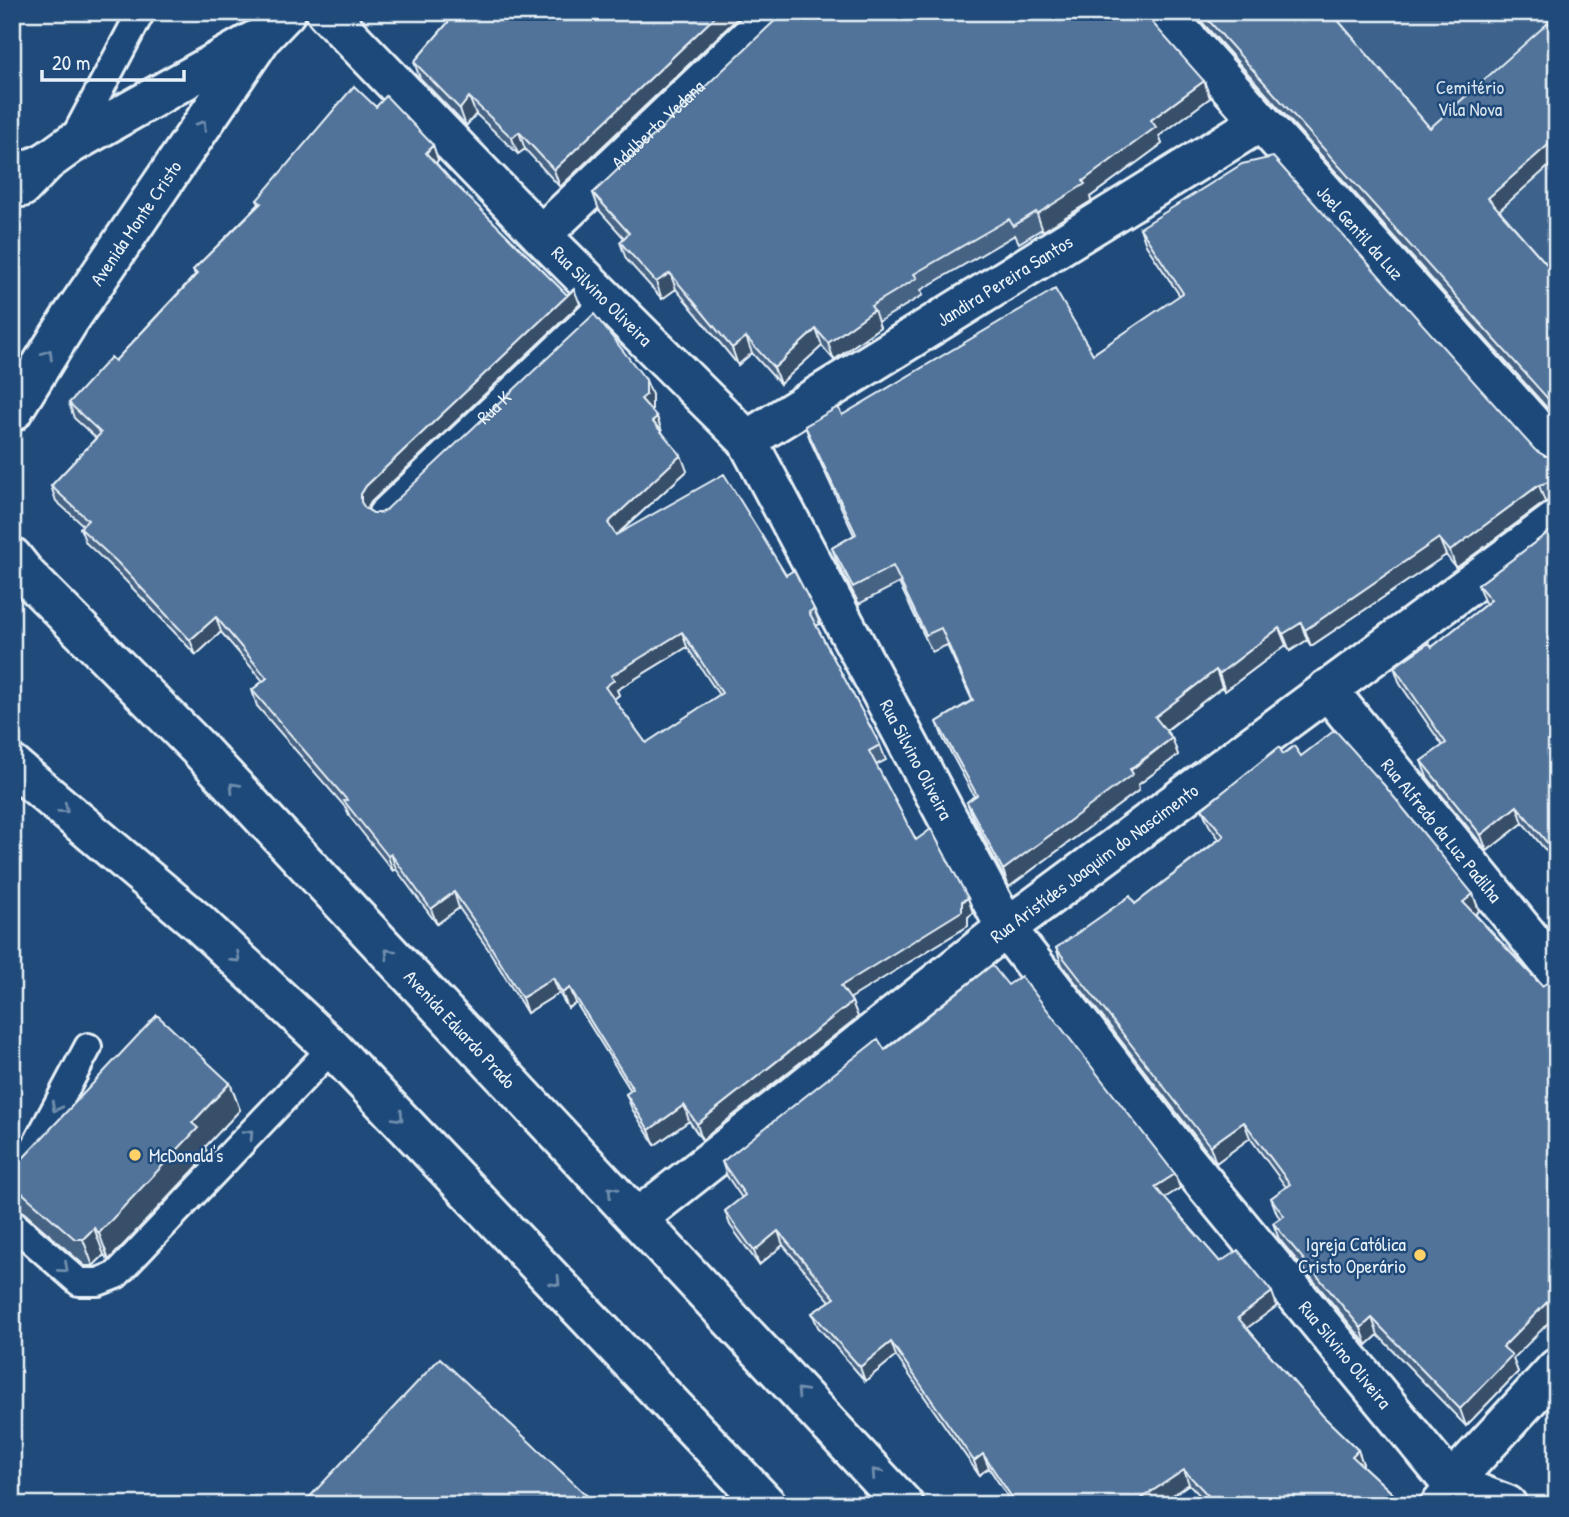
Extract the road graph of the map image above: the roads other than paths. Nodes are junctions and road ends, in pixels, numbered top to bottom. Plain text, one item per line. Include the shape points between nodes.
1 (141, 12) edge
2 (326, 12) edge
3 (776, 12) edge
4 (1163, 12) edge
5 (274, 24) edge
6 (1261, 122) junction
7 (59, 153) junction
8 (12, 178) edge
9 (12, 196) edge
10 (541, 236) junction
11 (607, 300) junction
12 (12, 412) edge
13 (747, 440) junction
14 (1557, 452) edge
15 (382, 513) edge
16 (1557, 520) edge
17 (12, 557) edge
18 (1327, 689) junction
19 (12, 765) edge
20 (1006, 928) junction
21 (1557, 972) edge
22 (88, 1047) dead end
23 (332, 1048) junction
24 (12, 1179) edge
25 (638, 1219) junction
26 (12, 1223) edge
27 (1557, 1368) edge
28 (1442, 1494) edge
29 (767, 1505) edge
30 (904, 1505) edge
31 (1507, 1505) edge

1 - 7 lane
2 - 10 street, Rua Silvino Oliveira
3 - 10 street, Adalberto Vedana
4 - 6 street, Joel Gentil da Luz
5 - 7 street, Avenida Monte Cristo
12 -> 5 street, Avenida Monte Cristo via 70,319
6 - 13 street, Jandira Pereira Santos
6 - 14 street, Joel Gentil da Luz
7 - 8 street
7 - 9 street, Avenida Monte Cristo
10 - 11 street, Rua Silvino Oliveira
11 - 13 street, Rua Silvino Oliveira
11 - 15 lane, Rua K
13 - 20 street, Rua Silvino Oliveira
16 - 18 street, Rua Aristídes Joaquim do Nascimento
25 -> 17 street, Avenida Eduardo Prado via 200,750
18 - 20 street, Rua Aristídes Joaquim do Nascimento
18 - 21 street, Rua Alfredo da Luz Padilha
19 -> 23 street via 199,923
20 - 25 street, Rua Aristídes Joaquim do Nascimento
20 - 28 street, Rua Silvino Oliveira
22 -> 24 lane via 29,1158
26 -> 23 lane via 79,1282 98,1282 116,1275
23 -> 29 street
30 -> 25 street, Avenida Eduardo Prado
27 - 28 street
28 - 31 street, Rua Silvino Oliveira

